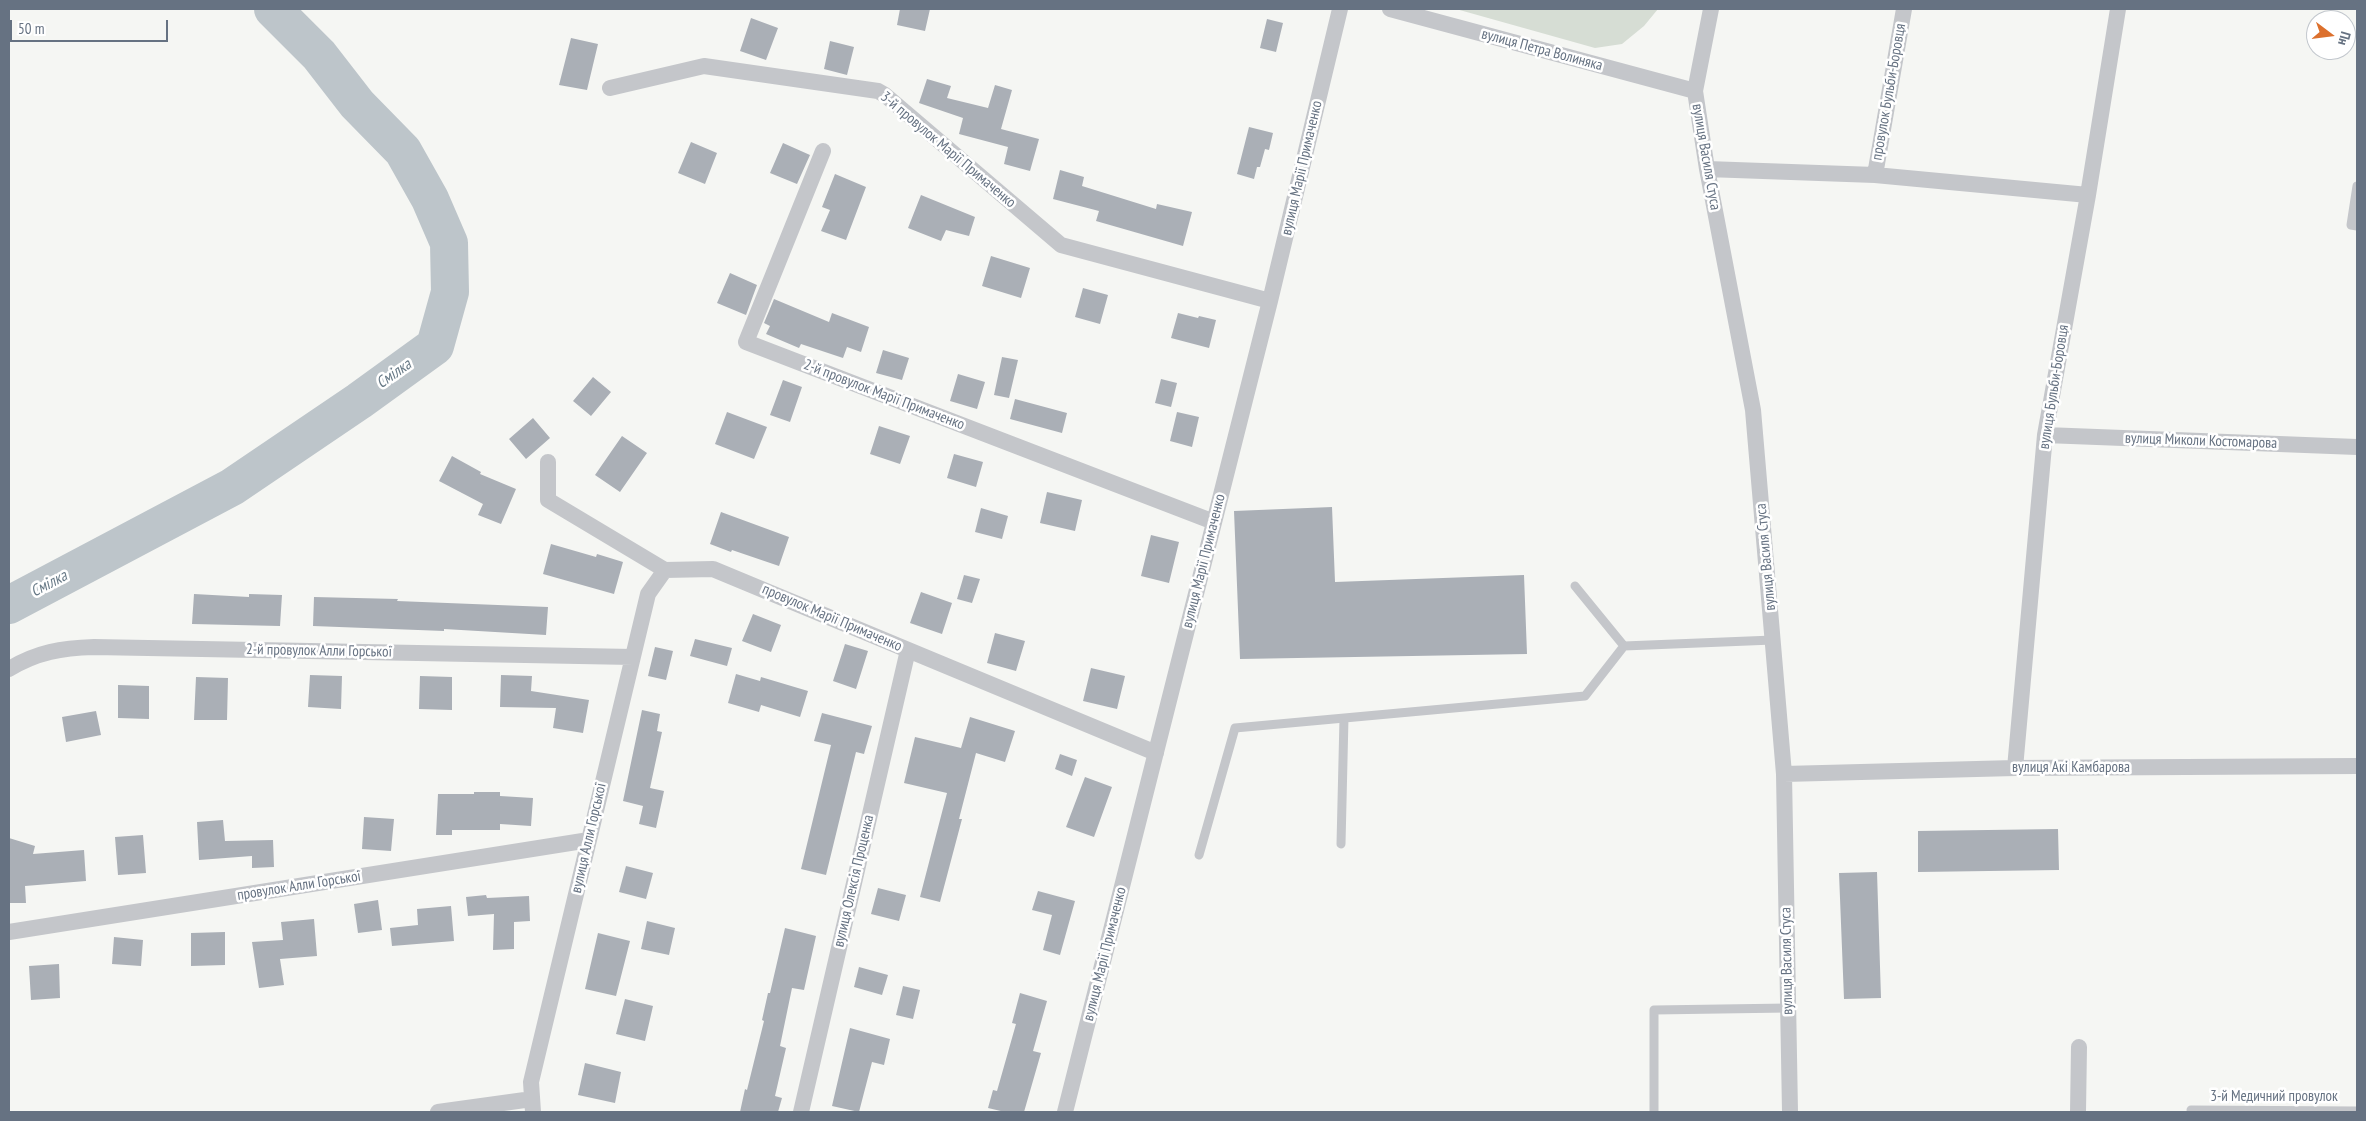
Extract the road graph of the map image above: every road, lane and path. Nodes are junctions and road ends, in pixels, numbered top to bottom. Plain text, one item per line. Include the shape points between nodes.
1 (1340, 9) edge
2 (1393, 9) edge
3 (1711, 9) edge
4 (1904, 9) edge
5 (2118, 9) edge
6 (610, 88) dead end
7 (1695, 91) junction
8 (823, 151) dead end
9 (1707, 169) junction
10 (1875, 175) junction
11 (2357, 186) edge
12 (2088, 195) junction
13 (2357, 226) edge
14 (1270, 302) junction
15 (2045, 435) junction
16 (2357, 447) edge
17 (548, 462) dead end
18 (1214, 522) junction
19 (665, 570) junction
20 (1575, 586) dead end
21 (1773, 640) junction
22 (1624, 646) junction
23 (908, 650) junction
24 (633, 657) junction
25 (9, 669) edge
26 (1344, 718) junction
27 (1156, 752) junction
28 (2357, 766) edge
29 (2015, 768) junction
30 (1784, 774) junction
31 (589, 840) junction
32 (1342, 844) dead end
33 (1199, 855) dead end
34 (9, 932) edge
35 (1788, 1008) junction
36 (2079, 1047) dead end
37 (533, 1106) edge
38 (2191, 1110) dead end
39 (2357, 1110) edge
40 (438, 1112) edge
41 (801, 1112) edge
42 (1064, 1112) edge
43 (1654, 1112) edge
44 (1790, 1112) edge
45 (2078, 1112) edge

1 - 14 street, вулиця Марії Примаченко
2 - 7 street, вулиця Петра Волиняка
3 - 7 street, вулиця Василя Стуса
4 - 10 street, провулок Бульби-Боровця
5 - 12 street, вулиця Бульби-Боровця
6 - 14 street, 3-й провулок Марії Примаченко via 704,66 878,91 1061,245
7 - 9 street, вулиця Василя Стуса
8 - 18 street, 2-й провулок Марії Примаченко via 746,342
9 - 10 street
9 - 21 street, вулиця Василя Стуса via 1753,410
10 - 12 street
11 - 13 lane via 2351,226
12 - 15 street, вулиця Бульби-Боровця
14 - 18 street, вулиця Марії Примаченко
15 - 16 street, вулиця Миколи Костомарова
15 - 29 street, вулиця Бульби-Боровця
17 - 19 street via 548,500
18 - 27 street, вулиця Марії Примаченко
19 - 23 street, провулок Марії Примаченко via 713,569
19 - 24 street, вулиця Алли Горської via 648,594
20 - 22 lane
21 - 22 lane
21 - 30 street, вулиця Василя Стуса
22 - 26 lane via 1585,696
23 - 27 street, провулок Марії Примаченко
23 - 41 street, вулиця Олексія Проценка
24 - 25 street, 2-й провулок Алли Горської via 94,647 58,648
24 - 31 street, вулиця Алли Горської
26 - 32 lane
26 - 33 lane via 1235,728
27 - 42 street, вулиця Марії Примаченко
28 - 29 street, вулиця Акі Камбарова
29 - 30 street, вулиця Акі Камбарова
30 - 35 street, вулиця Василя Стуса
31 - 34 street, провулок Алли Горської
31 - 37 street, вулиця Алли Горської via 531,1082
35 - 43 lane via 1654,1010
35 - 44 street, вулиця Василя Стуса
36 - 45 street
37 - 40 street
38 - 39 lane, 3-й Медичний провулок

